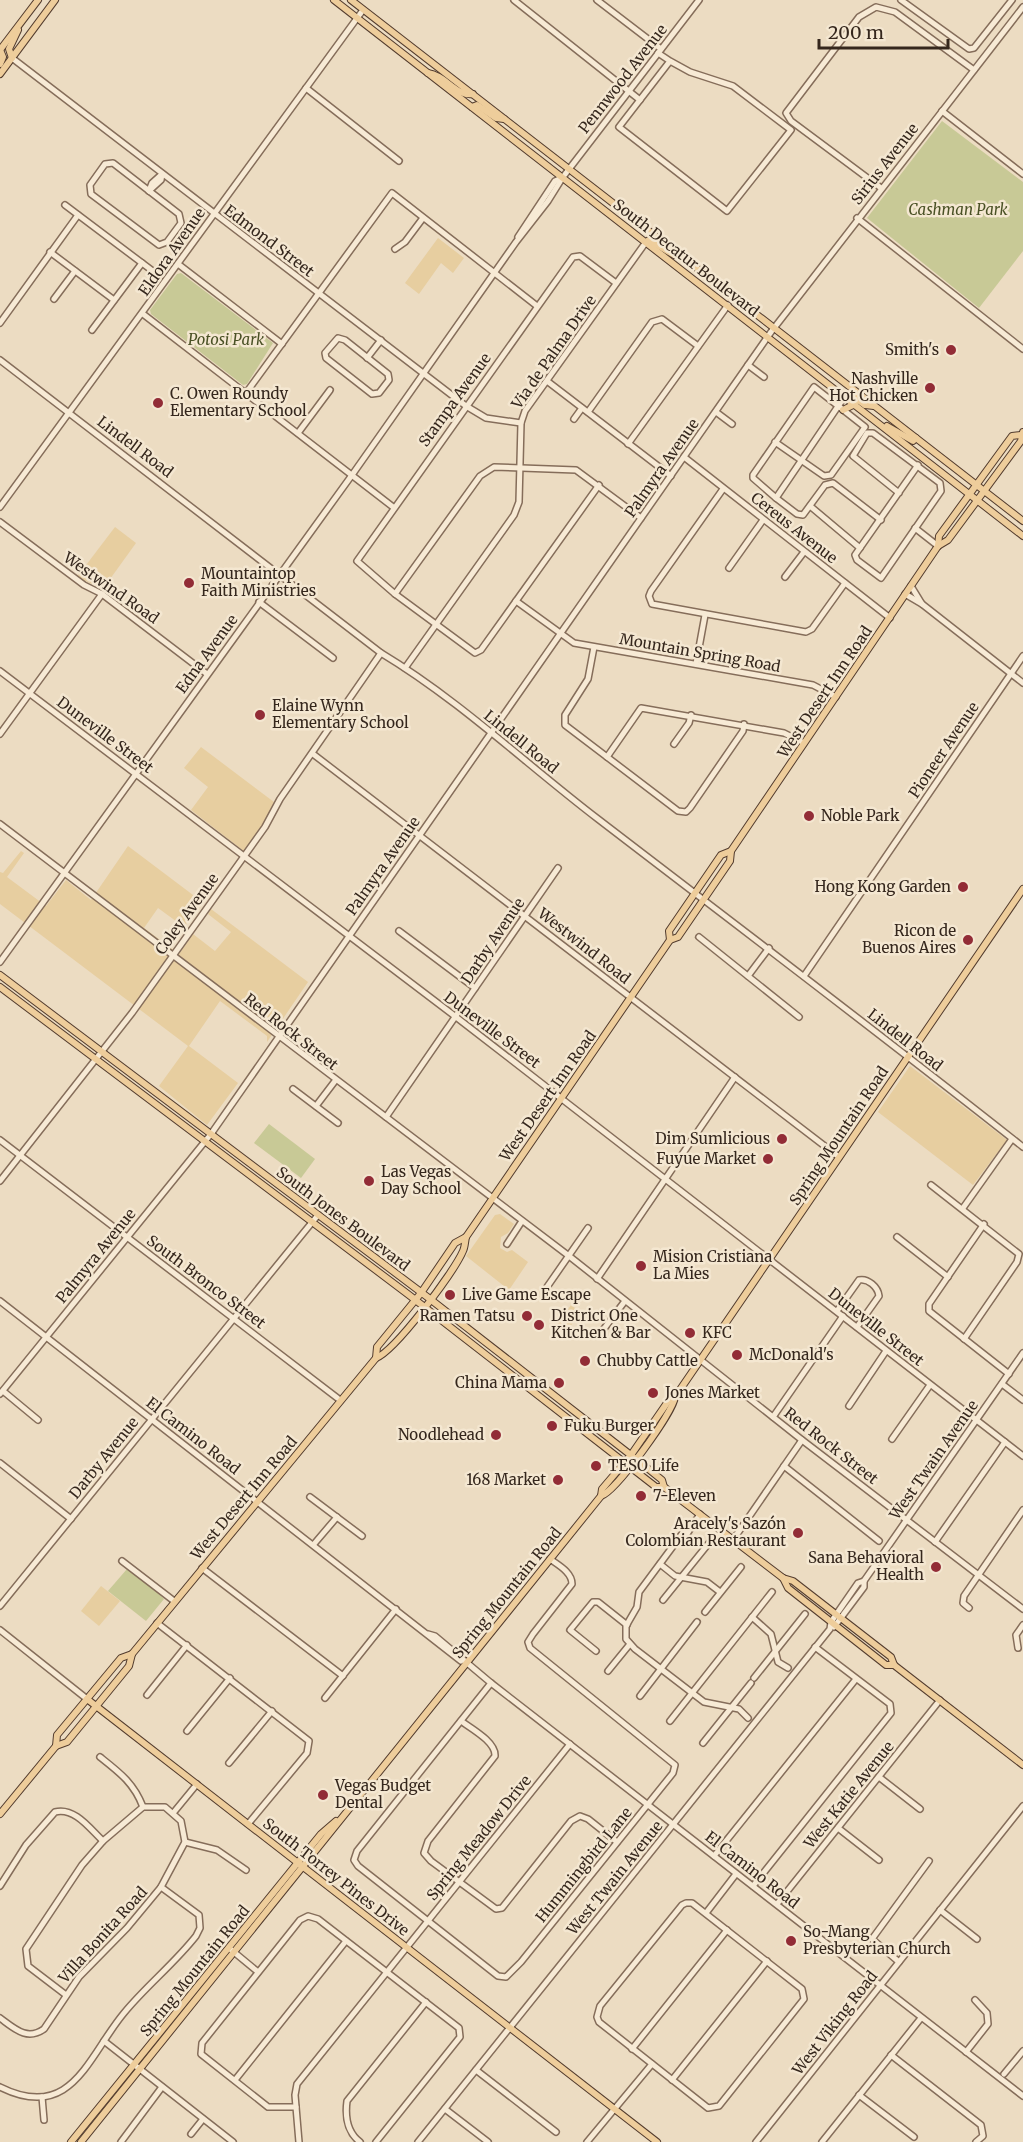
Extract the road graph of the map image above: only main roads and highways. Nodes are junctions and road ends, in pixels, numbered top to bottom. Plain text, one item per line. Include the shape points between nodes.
1 (38, 0) edge
2 (55, 0) edge
3 (334, 0) edge
4 (351, 0) edge
5 (19, 26) junction
6 (0, 50) edge
7 (12, 58) junction
8 (0, 64) edge
9 (428, 73) junction
10 (0, 74) edge
11 (473, 94) junction
12 (472, 107) junction
13 (505, 119) junction
14 (566, 173) junction
15 (646, 242) junction
16 (677, 254) junction
17 (845, 396) junction
18 (855, 404) junction
19 (875, 406) junction
20 (840, 409) road end
21 (879, 423) junction
22 (1022, 433) edge
23 (916, 438) junction
24 (975, 483) junction
25 (983, 490) junction
26 (968, 492) junction
27 (976, 499) junction
28 (1023, 521) edge
29 (1023, 536) edge
30 (938, 546) junction
31 (731, 850) junction
32 (1023, 889) edge
33 (670, 940) junction
34 (0, 975) edge
35 (0, 987) edge
36 (466, 1237) junction
37 (421, 1293) junction
38 (430, 1299) junction
39 (415, 1300) junction
40 (424, 1307) junction
41 (376, 1358) junction
42 (525, 1373) junction
43 (522, 1383) junction
44 (633, 1457) junction
45 (627, 1464) junction
46 (664, 1487) junction
47 (783, 1578) junction
48 (132, 1654) junction
49 (894, 1665) junction
50 (87, 1699) junction
51 (96, 1706) junction
52 (56, 1746) junction
53 (1023, 1765) edge
54 (0, 1814) edge
55 (301, 1865) junction
56 (231, 1951) junction
57 (84, 2126) junction
58 (71, 2142) edge
59 (79, 2142) edge
60 (657, 2142) edge

1 - 5 main road
2 - 7 main road
3 - 9 main road, South Decatur Boulevard
4 - 11 main road, South Decatur Boulevard
5 - 6 main road
5 - 7 main road via 9,49
6 - 8 main road
7 - 10 main road
9 - 11 main road via 439,76 461,93
9 - 12 main road, South Decatur Boulevard
11 - 13 main road, South Decatur Boulevard
12 - 13 main road via 477,105
12 - 14 main road, South Decatur Boulevard
13 - 14 main road, South Decatur Boulevard
14 - 15 main road, South Decatur Boulevard
14 - 16 main road, South Decatur Boulevard
15 - 16 main road via 654,241
15 - 17 main road, South Decatur Boulevard
16 - 19 main road, South Decatur Boulevard
17 - 18 main road, South Decatur Boulevard
17 - 19 main road via 850,394 865,405
18 - 20 main road
18 - 21 main road, South Decatur Boulevard
19 - 23 main road, South Decatur Boulevard
21 - 23 main road via 913,441
21 - 26 main road, South Decatur Boulevard
22 - 24 main road, West Desert Inn Road via 1012,436
22 - 25 main road, West Desert Inn Road via 1021,441
23 - 24 main road, South Decatur Boulevard
24 - 25 main road, South Decatur Boulevard
24 - 26 main road, West Desert Inn Road
25 - 27 main road, West Desert Inn Road
25 - 28 main road, South Decatur Boulevard
26 - 27 main road, South Decatur Boulevard
26 - 30 main road, West Desert Inn Road via 939,536
27 - 29 main road, South Decatur Boulevard
27 - 30 main road, West Desert Inn Road via 948,540
30 - 31 main road, West Desert Inn Road
31 - 33 main road, West Desert Inn Road via 730,861 678,937
31 - 33 main road, West Desert Inn Road via 721,855 669,931
32 - 44 main road, Spring Mountain Road
33 - 36 main road, West Desert Inn Road
34 - 37 main road, South Jones Boulevard
35 - 39 main road, South Jones Boulevard
36 - 37 main road, West Desert Inn Road via 455,1243
36 - 38 main road, West Desert Inn Road via 464,1250
37 - 38 main road, South Jones Boulevard
37 - 39 main road, West Desert Inn Road
38 - 40 main road, West Desert Inn Road
38 - 42 main road, South Jones Boulevard
39 - 40 main road, South Jones Boulevard
39 - 41 main road, West Desert Inn Road via 376,1347
40 - 41 main road, West Desert Inn Road via 386,1354
40 - 43 main road, South Jones Boulevard
41 - 48 main road, West Desert Inn Road
42 - 43 main road
42 - 44 main road, South Jones Boulevard
43 - 45 main road, South Jones Boulevard
44 - 45 main road, Spring Mountain Road
44 - 46 main road, South Jones Boulevard via 662,1480
45 - 46 main road, South Jones Boulevard via 656,1487
45 - 55 main road, Spring Mountain Road via 602,1489 601,1496 340,1817 321,1834
46 - 47 main road, South Jones Boulevard
47 - 49 main road, South Jones Boulevard via 794,1581 840,1617 891,1657
47 - 49 main road, South Jones Boulevard via 788,1588 832,1626 886,1665
48 - 50 main road, West Desert Inn Road via 121,1658
48 - 51 main road, West Desert Inn Road via 129,1666
49 - 53 main road, South Jones Boulevard
50 - 51 main road, South Torrey Pines Drive
50 - 52 main road, West Desert Inn Road via 57,1735
51 - 52 main road, West Desert Inn Road via 67,1742
51 - 55 main road, South Torrey Pines Drive
52 - 54 main road, West Desert Inn Road
55 - 56 main road, Spring Mountain Road
55 - 60 main road, South Torrey Pines Drive
56 - 57 main road, Spring Mountain Road
56 - 59 main road, Spring Mountain Road
57 - 58 main road, Spring Mountain Road
57 - 59 main road

